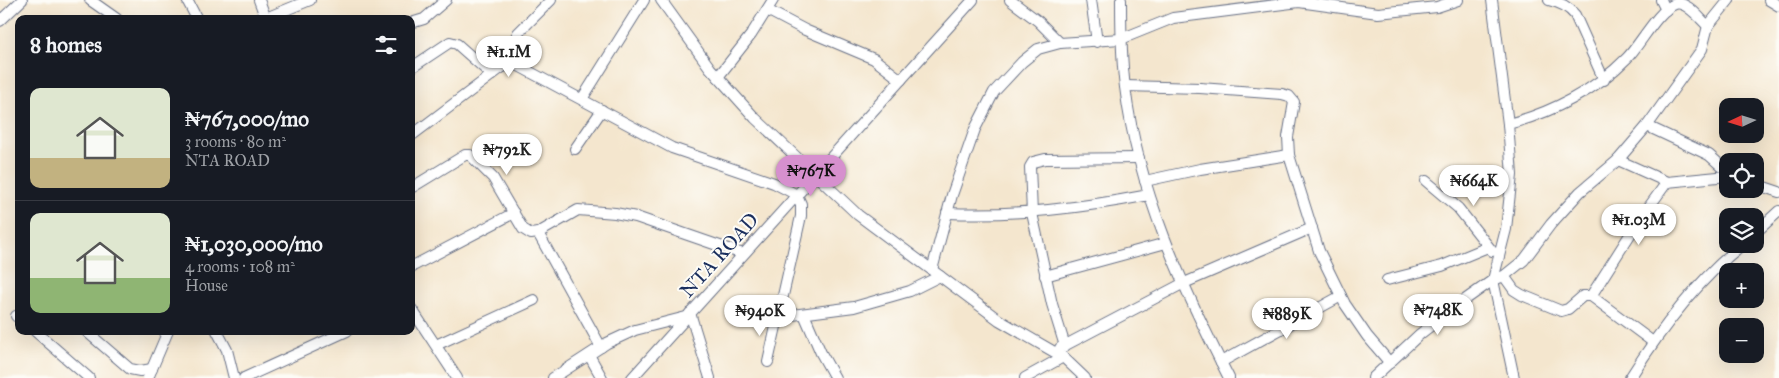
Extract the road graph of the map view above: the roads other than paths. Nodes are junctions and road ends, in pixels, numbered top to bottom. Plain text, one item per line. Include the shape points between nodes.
1 (22, 0) edge
2 (90, 0) edge
3 (187, 0) edge
4 (259, 0) edge
5 (310, 0) edge
6 (446, 0) edge
7 (551, 0) edge
8 (644, 0) edge
9 (660, 0) edge
10 (773, 0) edge
11 (973, 0) edge
12 (1010, 0) edge
13 (1091, 0) edge
14 (1121, 0) edge
15 (1360, 0) edge
16 (1458, 0) edge
17 (1492, 0) edge
18 (1554, 0) edge
19 (1661, 0) edge
20 (1729, 0) edge
21 (1769, 0) edge
22 (1779, 6) edge
23 (766, 10) junction
24 (1666, 10) junction
25 (1364, 11) junction
26 (112, 15) edge
27 (196, 15) edge
28 (265, 15) edge
29 (273, 15) edge
30 (0, 21) edge
31 (415, 22) edge
32 (1708, 26) junction
33 (1121, 39) junction
34 (1097, 42) junction
35 (1060, 43) junction
36 (415, 65) edge
37 (501, 68) junction
38 (492, 75) junction
39 (718, 77) junction
40 (901, 80) junction
41 (1604, 80) junction
42 (1124, 86) junction
43 (582, 99) junction
44 (602, 110) junction
45 (1508, 124) junction
46 (1647, 126) junction
47 (415, 133) edge
48 (575, 150) dead end
49 (1289, 156) junction
50 (1139, 158) junction
51 (1618, 160) junction
52 (1719, 164) edge
53 (814, 174) junction
54 (1719, 177) edge
55 (1145, 180) junction
56 (1426, 181) dead end
57 (1667, 182) junction
58 (415, 186) edge
59 (1764, 187) edge
60 (1779, 192) edge
61 (797, 195) junction
62 (1149, 195) junction
63 (1779, 211) edge
64 (514, 213) junction
65 (947, 213) junction
66 (1032, 213) junction
67 (1764, 225) edge
68 (1312, 228) junction
69 (538, 233) junction
70 (1166, 243) junction
71 (1488, 247) junction
72 (1732, 253) edge
73 (743, 254) junction
74 (1497, 258) junction
75 (415, 265) edge
76 (936, 273) junction
77 (1045, 276) junction
78 (1504, 276) junction
79 (1387, 280) dead end
80 (1493, 280) junction
81 (1182, 284) junction
82 (1341, 296) junction
83 (1591, 296) junction
84 (534, 300) dead end
85 (415, 314) edge
86 (804, 314) junction
87 (688, 315) junction
88 (777, 317) junction
89 (40, 335) edge
90 (91, 335) edge
91 (166, 335) edge
92 (219, 335) edge
93 (338, 335) edge
94 (1653, 342) junction
95 (436, 345) junction
96 (1065, 346) junction
97 (601, 347) junction
98 (1058, 354) junction
99 (589, 355) junction
100 (768, 362) dead end
101 (1221, 362) junction
102 (1390, 363) junction
103 (150, 373) edge
104 (456, 377) edge
105 (89, 378) edge
106 (234, 378) edge
107 (244, 378) edge
108 (553, 378) edge
109 (602, 378) edge
110 (632, 378) edge
111 (710, 378) edge
112 (835, 378) edge
113 (1024, 378) edge
114 (1085, 378) edge
115 (1229, 378) edge
116 (1373, 378) edge
117 (1514, 378) edge
118 (1630, 378) edge

1 - 30 street
2 - 26 street
3 - 27 street
4 - 28 street
5 - 29 street
6 - 31 street
7 - 37 street via 518,33
8 - 43 street
9 - 39 street
10 - 23 street
11 - 40 street, NTA ROAD
12 - 35 street
13 - 34 street
14 - 33 street
15 - 25 street
16 - 25 street via 1437,8 1378,13
17 - 45 street
18 - 41 street via 1570,8 1575,15
19 - 24 street
20 - 32 street
21 - 22 street
23 - 39 street
23 - 40 street via 874,59
24 - 32 street via 1676,3 1683,4
24 - 41 street via 1628,57
25 - 33 street via 1312,2 1290,3 1173,18
32 - 46 street via 1702,50
33 - 34 street
33 - 42 street
34 - 35 street
35 - 65 street via 1038,49 994,92 975,128
36 - 38 street via 450,42 457,44
37 - 38 street
37 - 43 street via 517,64
38 - 47 street
39 - 53 street via 754,118
40 - 53 street, NTA ROAD
41 - 45 street via 1535,117
42 - 49 street via 1200,88 1290,96 1294,102 1288,137
42 - 50 street
43 - 44 street
44 - 48 street
44 - 61 street via 672,148 774,183
45 - 74 street via 1512,175 1506,229
46 - 51 street
46 - 52 street via 1709,156
49 - 55 street
49 - 68 street
50 - 55 street
50 - 66 street via 1037,160 1030,167
51 - 57 street
51 - 78 street via 1580,192 1524,260
53 - 61 street, NTA ROAD
53 - 76 street via 858,216
54 - 57 street
55 - 62 street
56 - 71 street via 1458,208
57 - 83 street
58 - 64 street via 470,155 493,178
59 - 60 street
61 - 73 street, NTA ROAD
61 - 88 street via 801,216
62 - 66 street
62 - 70 street
63 - 67 street
64 - 69 street via 523,229 531,234
64 - 75 street
65 - 66 street
65 - 76 street
66 - 77 street
68 - 81 street
68 - 82 street via 1319,251
69 - 73 street via 578,210 615,212
69 - 97 street
70 - 77 street
70 - 81 street
71 - 74 street
71 - 79 street via 1442,266
72 - 94 street via 1666,323
73 - 87 street, NTA ROAD
74 - 80 street
76 - 86 street via 910,292 854,307
76 - 98 street via 1000,320
77 - 96 street
78 - 80 street
78 - 83 street via 1522,296 1561,311 1583,296
80 - 102 street via 1443,316
80 - 117 street
81 - 96 street
81 - 101 street
82 - 101 street
82 - 102 street via 1367,336
83 - 94 street
84 - 95 street
85 - 95 street
86 - 88 street
86 - 112 street
87 - 97 street via 635,330
87 - 110 street, NTA ROAD
87 - 111 street
88 - 100 street
89 - 105 street
90 - 103 street via 130,369
91 - 103 street
92 - 106 street via 227,350
93 - 107 street
94 - 118 street
95 - 104 street
96 - 98 street
97 - 99 street
98 - 113 street
98 - 114 street
99 - 108 street
99 - 109 street
101 - 115 street
102 - 116 street

